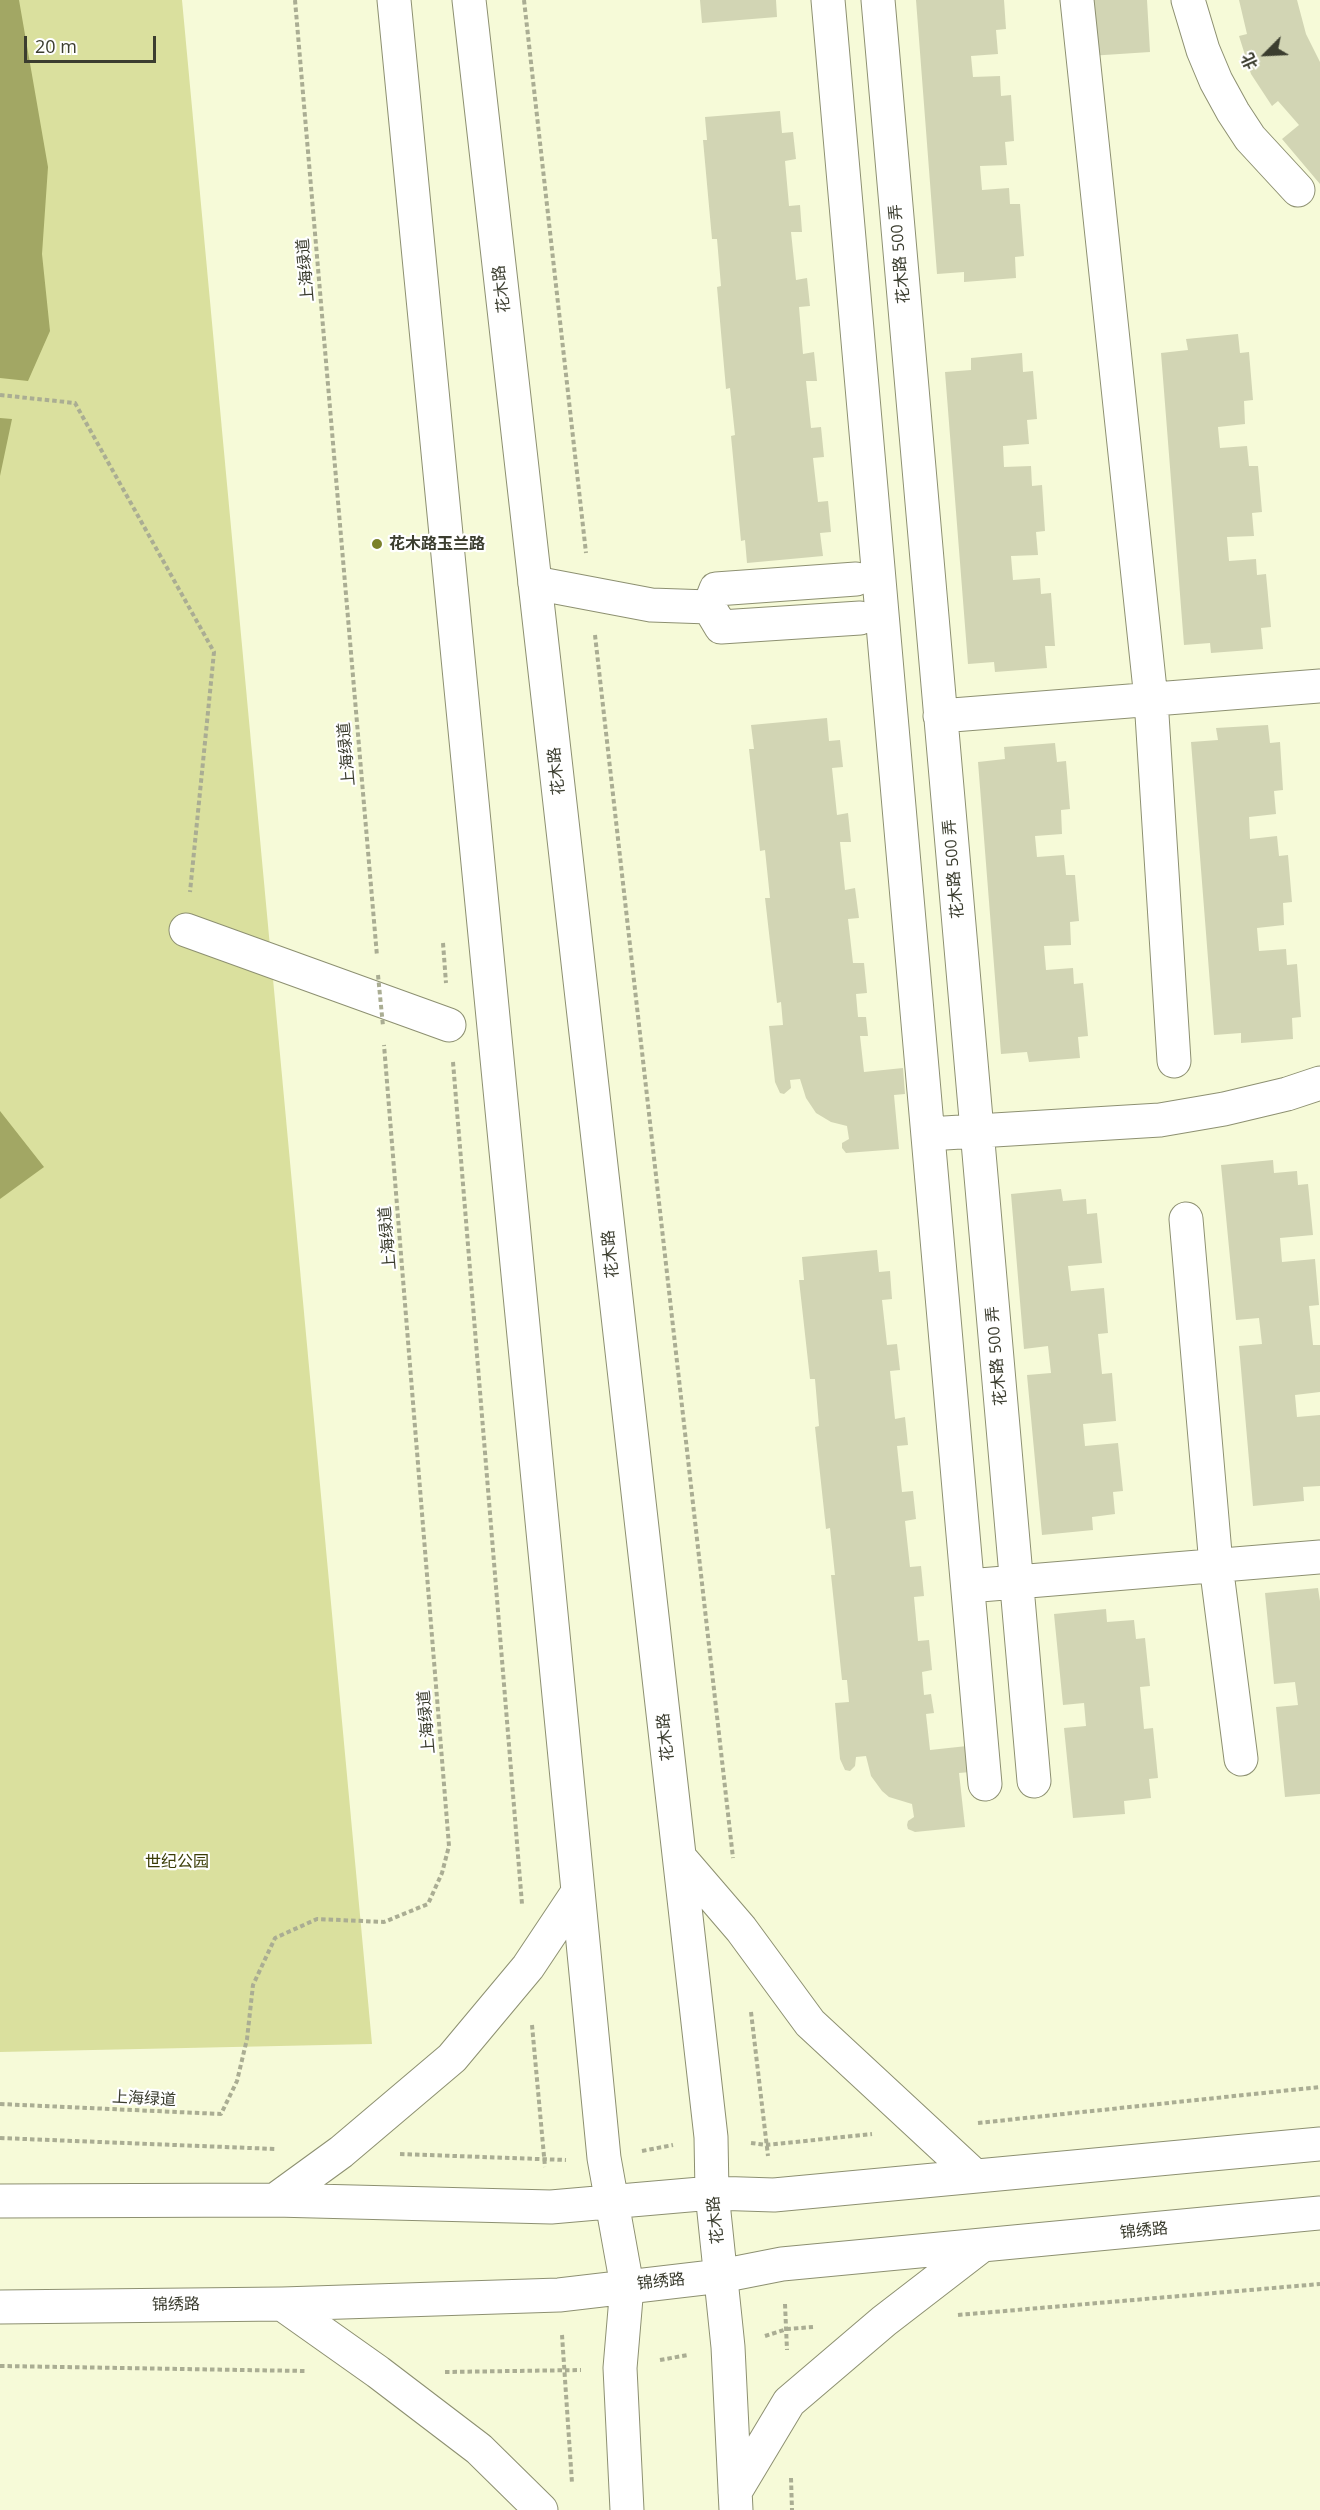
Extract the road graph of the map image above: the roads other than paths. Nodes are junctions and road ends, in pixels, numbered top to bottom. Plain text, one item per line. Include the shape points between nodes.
1 (394, 0) edge
2 (469, 0) edge
3 (828, 0) edge
4 (878, 0) edge
5 (1077, 0) edge
6 (1188, 0) edge
7 (1298, 190) dead end
8 (922, 507) junction
9 (876, 538) junction
10 (856, 579) junction
11 (535, 583) junction
12 (709, 607) junction
13 (860, 618) junction
14 (887, 666) junction
15 (1320, 686) edge
16 (1151, 699) junction
17 (939, 704) junction
18 (186, 930) road end
19 (450, 1025) road end
20 (1174, 1060) dead end
21 (1320, 1083) edge
22 (977, 1130) junction
23 (928, 1134) junction
24 (1186, 1220) dead end
25 (1320, 1557) edge
26 (1216, 1565) junction
27 (1017, 1582) junction
28 (968, 1587) junction
29 (1240, 1759) dead end
30 (1034, 1780) dead end
31 (985, 1784) dead end
32 (680, 1858) junction
33 (578, 1892) junction
34 (1320, 2144) edge
35 (975, 2176) junction
36 (712, 2193) junction
37 (275, 2200) junction
38 (0, 2201) edge
39 (611, 2202) junction
40 (1320, 2213) edge
41 (980, 2247) junction
42 (721, 2276) junction
43 (627, 2286) junction
44 (282, 2304) junction
45 (0, 2307) edge
46 (736, 2501) edge
47 (541, 2510) edge
48 (627, 2510) edge

1 - 33 main road
2 - 11 main road, 花木路
3 - 9 main road
4 - 8 main road, 花木路 500 弄
5 - 16 main road
6 - 7 main road via 1215,81 1250,138
8 - 9 main road
8 - 17 main road, 花木路 500 弄
9 - 10 main road
9 - 14 main road
10 - 12 main road via 716,589
10 - 13 main road
11 - 12 main road via 651,605
11 - 32 main road, 花木路
12 - 13 main road via 721,627
13 - 14 main road via 874,651
14 - 17 main road
14 - 23 main road
15 - 16 main road
16 - 17 main road
16 - 20 main road
17 - 22 main road, 花木路 500 弄
18 - 19 main road
21 - 22 main road via 1224,1109 1160,1120
22 - 23 main road
22 - 27 main road, 花木路 500 弄
23 - 28 main road
24 - 26 main road
25 - 26 main road
26 - 27 main road
26 - 29 main road
27 - 28 main road
27 - 30 main road, 花木路 500 弄
28 - 31 main road
32 - 35 main road via 741,1929 810,2023
32 - 36 main road, 花木路 via 711,2137
33 - 37 main road via 528,1967 452,2058 341,2152
33 - 39 main road
34 - 35 main road
35 - 36 main road via 774,2196
36 - 39 main road
36 - 42 main road, 花木路
37 - 38 main road
37 - 39 main road via 552,2207
39 - 43 main road
40 - 41 main road, 锦绣路
41 - 42 main road, 锦绣路 via 782,2264
41 - 46 main road via 884,2321 789,2402
42 - 43 main road, 锦绣路
42 - 46 main road, 花木路
43 - 44 main road, 锦绣路 via 560,2295
43 - 48 main road via 620,2368
44 - 45 main road, 锦绣路
44 - 47 main road via 479,2449

